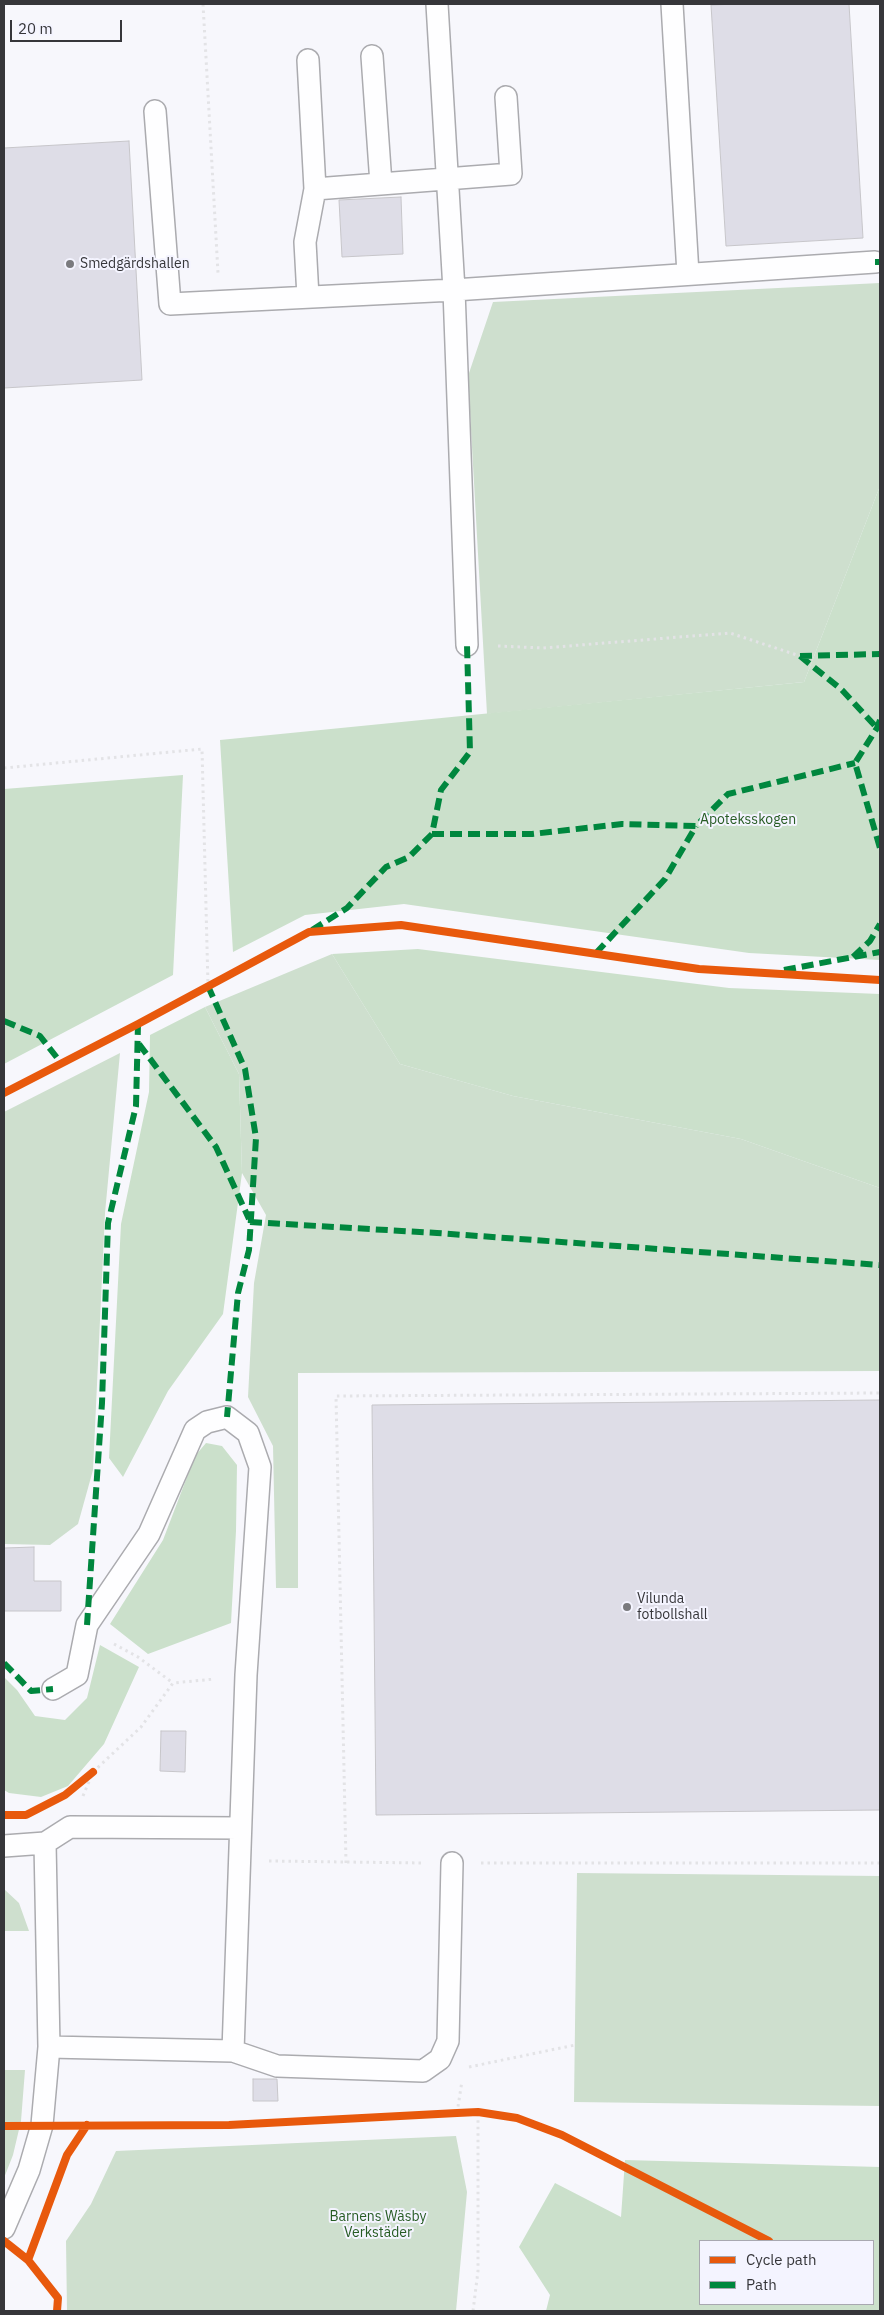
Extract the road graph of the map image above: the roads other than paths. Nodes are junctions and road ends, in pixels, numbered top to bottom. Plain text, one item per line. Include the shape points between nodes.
1 (437, 4) edge
2 (672, 4) edge
3 (372, 56) dead end
4 (308, 60) dead end
5 (506, 97) dead end
6 (155, 111) dead end
7 (447, 179) junction
8 (381, 184) junction
9 (315, 189) junction
10 (875, 262) dead end
11 (688, 274) junction
12 (454, 290) junction
13 (308, 296) junction
14 (467, 645) road end
15 (53, 1690) dead end
16 (240, 1828) junction
17 (45, 1843) junction
18 (4, 1846) edge
19 (452, 1863) road end
20 (49, 2047) junction
21 (233, 2051) junction
22 (4, 2228) edge

1 - 7 lane
2 - 11 lane
3 - 8 lane
4 - 9 lane
5 - 7 lane via 511,174
6 - 13 lane via 170,304
7 - 8 lane
7 - 12 lane
8 - 9 lane
9 - 13 lane via 305,242
10 - 11 lane
11 - 12 lane
12 - 13 lane
12 - 14 lane
15 - 16 lane via 76,1675 87,1625 149,1534 195,1430 207,1422 227,1417 248,1432 260,1467
16 - 17 lane via 70,1827
16 - 21 lane
17 - 18 lane
17 - 20 lane
19 - 21 lane via 448,2041 440,2059 423,2071 277,2066
20 - 21 lane
20 - 22 lane via 42,2125 29,2170

